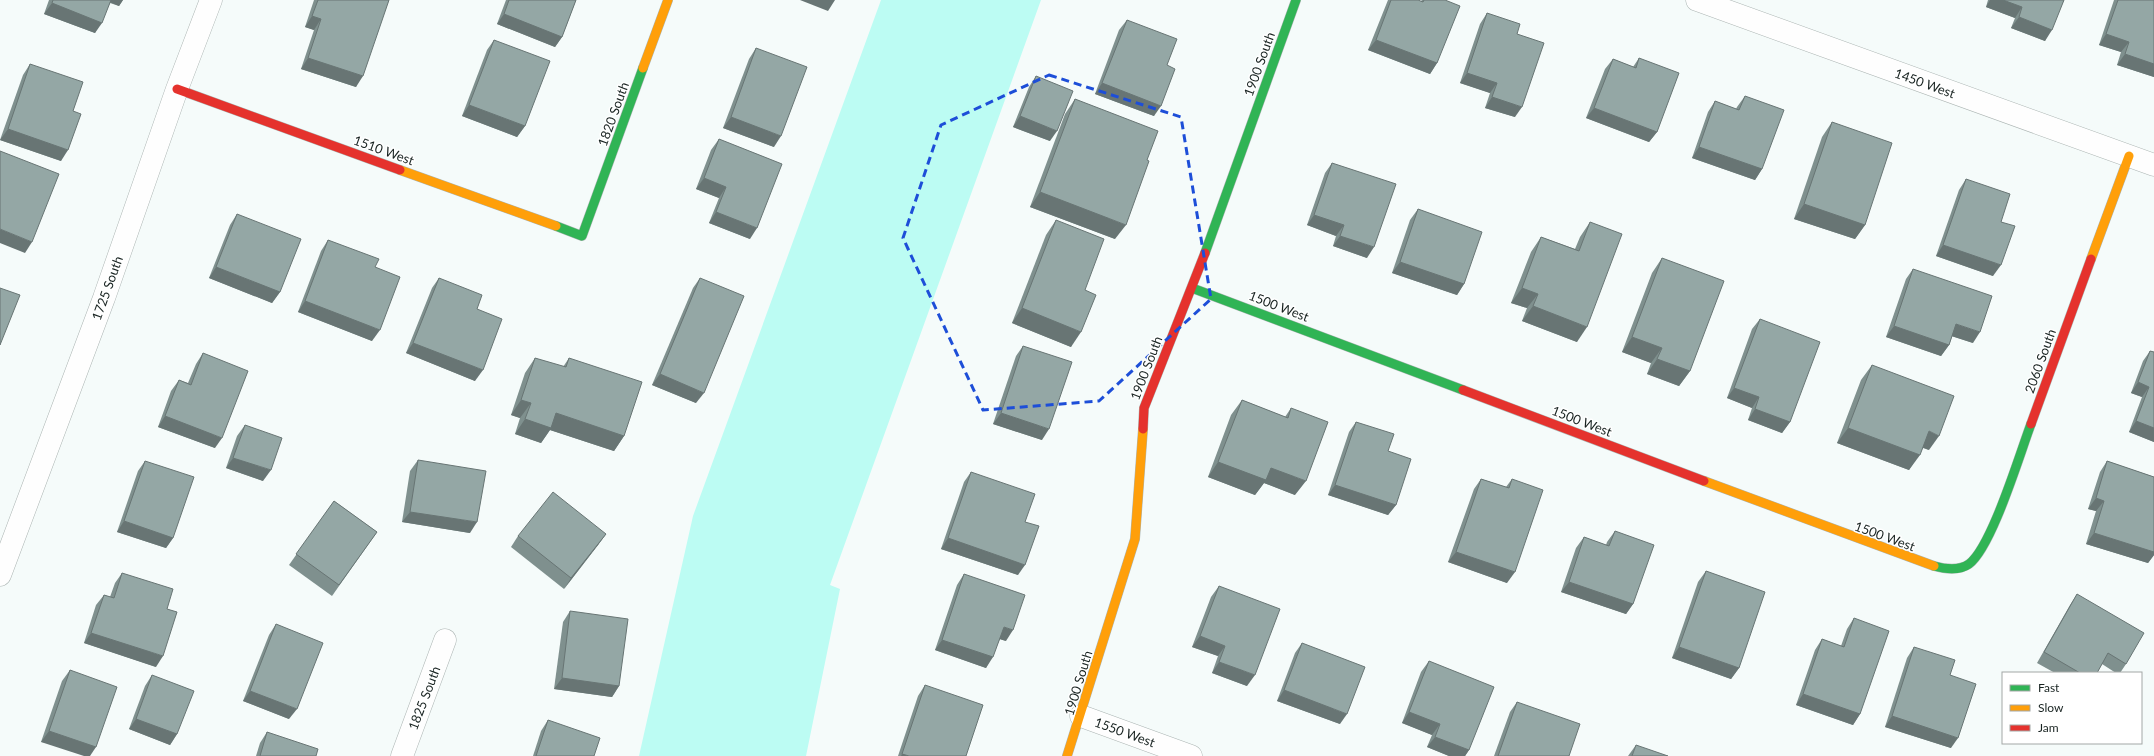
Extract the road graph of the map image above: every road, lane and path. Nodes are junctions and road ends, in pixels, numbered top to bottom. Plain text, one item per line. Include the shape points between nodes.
1 (211, 0) edge
2 (668, 0) edge
3 (1296, 0) edge
4 (1697, 0) edge
5 (177, 89) junction
6 (2129, 156) junction
7 (2154, 165) edge
8 (582, 236) joint
9 (1192, 288) junction
10 (1964, 567) joint
11 (0, 575) edge
12 (446, 640) dead end
13 (1081, 716) junction
14 (402, 756) edge
15 (1067, 756) edge
16 (1192, 756) edge

1 - 5 street, 1725 South
2 - 8 street, 1820 South
3 - 9 street, 1900 South
4 - 6 street, 1450 West
5 - 8 street, 1510 West
5 - 11 street, 1725 South via 104,298
6 - 7 street, 1450 West
6 - 10 street, 2060 South via 1994,525 1980,555
9 - 10 street, 1500 West via 1905,557 1933,566 1958,569
9 - 13 street, 1900 South via 1144,408 1135,539
12 - 14 street, 1825 South
13 - 15 street, 1900 South
13 - 16 street, 1550 West

